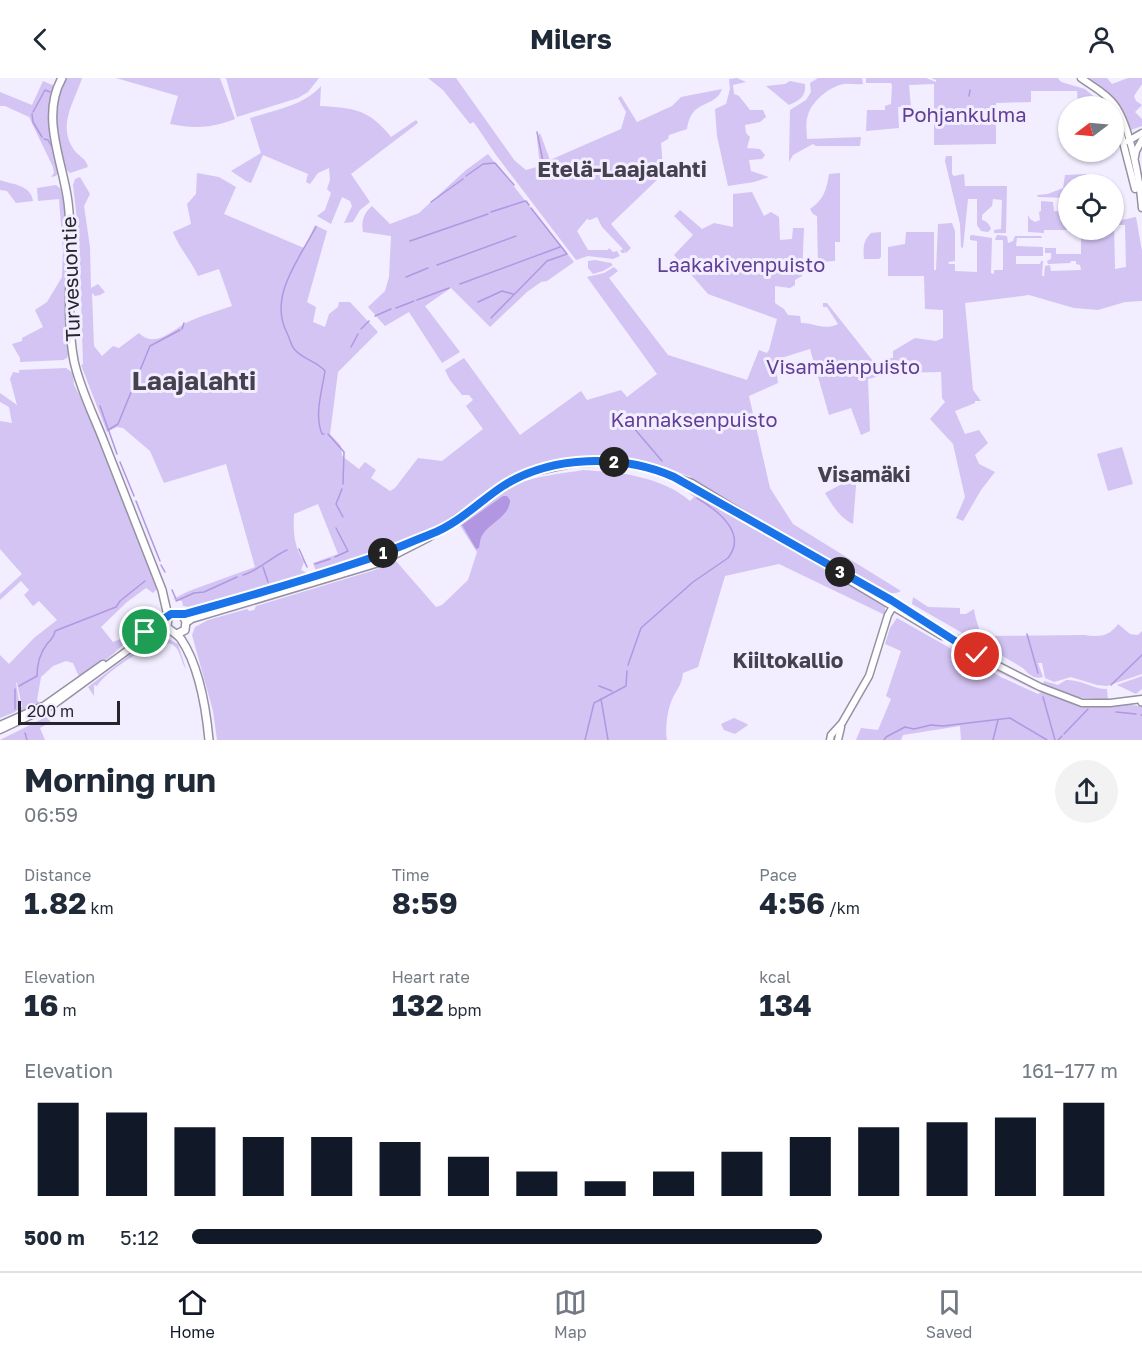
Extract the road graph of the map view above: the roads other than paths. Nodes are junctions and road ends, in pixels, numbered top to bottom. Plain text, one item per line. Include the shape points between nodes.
1 (63, 78) edge
2 (1081, 78) edge
3 (1096, 89) junction
4 (1102, 96) edge
5 (1142, 133) edge
6 (1124, 135) edge
7 (1141, 141) edge
8 (1127, 144) junction
9 (1135, 166) junction
10 (1142, 208) edge
11 (1142, 213) edge
12 (442, 529) junction
13 (895, 606) junction
14 (171, 619) junction
15 (185, 627) junction
16 (177, 634) junction
17 (1142, 702) edge
18 (0, 725) edge
19 (0, 730) edge
20 (834, 738) edge
21 (211, 740) edge

1 - 14 main road, Turvesuontie via 56,98 54,134 70,220 69,326 75,363
2 - 3 main road
3 - 4 main road
3 - 8 main road via 1117,107 1125,125
5 - 8 main road
6 - 8 main road
7 - 8 main road
7 - 9 main road
8 - 9 main road
8 - 11 main road
9 - 10 main road
12 - 13 main road via 510,482 538,470 589,461 627,464 674,477
12 - 14 main road via 362,561
12 - 15 main road via 401,553 362,569 210,614
13 - 17 main road via 1004,670 1066,698 1089,703
13 - 20 main road via 873,668
14 - 15 main road, Turvesuontie
14 - 16 main road
14 - 18 main road via 45,705
14 - 19 main road via 53,705
15 - 16 main road
15 - 21 main road, Turvesuontie via 208,700
16 - 21 main road via 198,682

